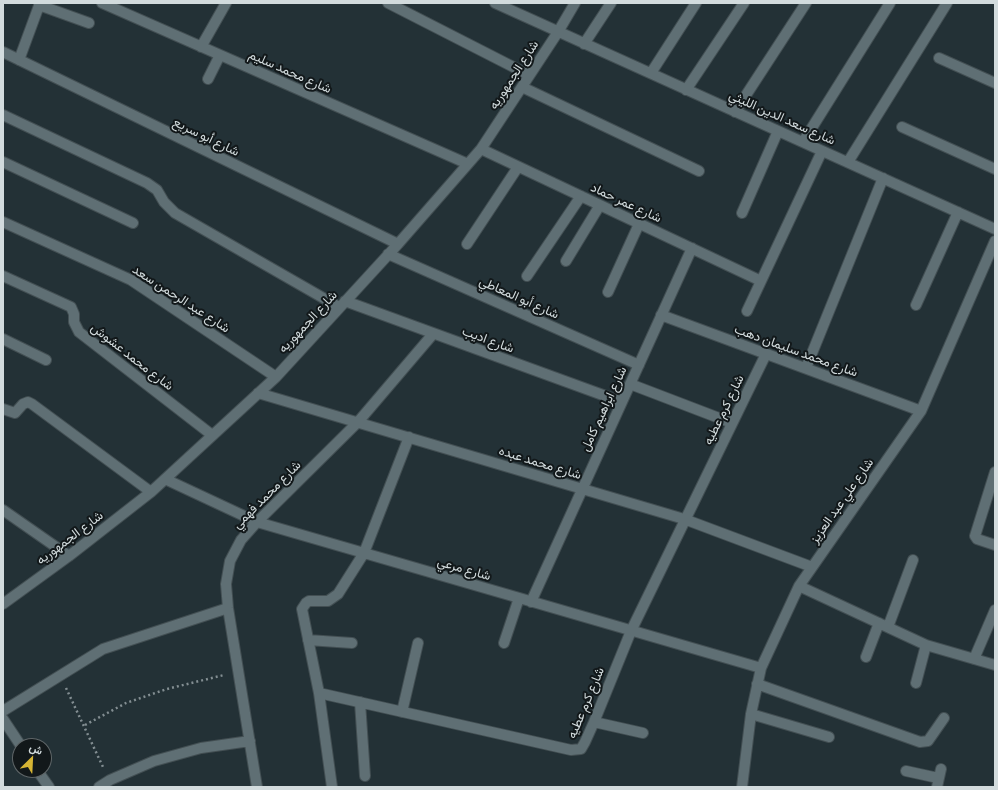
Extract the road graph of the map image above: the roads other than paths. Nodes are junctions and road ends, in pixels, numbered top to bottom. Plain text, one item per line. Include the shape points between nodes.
1 (102, 3) edge
2 (226, 3) edge
3 (388, 3) edge
4 (575, 3) edge
5 (611, 3) edge
6 (696, 3) edge
7 (744, 3) edge
8 (806, 3) edge
9 (890, 3) edge
10 (946, 3) edge
11 (39, 4) edge
12 (499, 4) edge
13 (89, 23) dead end
14 (558, 32) junction
15 (584, 44) junction
16 (201, 46) junction
17 (3, 52) edge
18 (220, 55) junction
19 (939, 58) dead end
20 (19, 60) junction
21 (651, 74) junction
22 (529, 75) junction
23 (208, 79) dead end
24 (995, 83) edge
25 (522, 87) junction
26 (686, 90) junction
27 (735, 112) junction
28 (3, 115) edge
29 (902, 127) dead end
30 (778, 131) junction
31 (803, 142) junction
32 (481, 149) junction
33 (822, 151) junction
34 (3, 162) edge
35 (848, 162) junction
36 (468, 164) junction
37 (518, 167) junction
38 (995, 169) edge
39 (699, 171) dead end
40 (883, 178) junction
41 (581, 196) junction
42 (600, 205) junction
43 (958, 212) junction
44 (742, 213) dead end
45 (3, 222) edge
46 (133, 223) dead end
47 (639, 224) junction
48 (995, 229) edge
49 (995, 241) edge
50 (398, 244) junction
51 (467, 244) dead end
52 (692, 248) junction
53 (388, 254) junction
54 (566, 261) dead end
55 (3, 276) edge
56 (527, 276) dead end
57 (761, 281) junction
58 (608, 292) dead end
59 (342, 304) junction
60 (916, 305) dead end
61 (747, 311) dead end
62 (661, 315) junction
63 (433, 334) junction
64 (3, 339) edge
65 (766, 354) junction
66 (46, 360) dead end
67 (638, 365) junction
68 (806, 368) junction
69 (276, 376) junction
70 (630, 384) junction
71 (258, 393) junction
72 (622, 402) junction
73 (3, 409) edge
74 (921, 411) junction
75 (358, 422) junction
76 (732, 423) junction
77 (212, 435) junction
78 (409, 437) junction
79 (995, 472) edge
80 (165, 479) junction
81 (582, 489) junction
82 (150, 492) junction
83 (3, 510) edge
84 (684, 519) junction
85 (257, 522) junction
86 (995, 546) edge
87 (364, 553) junction
88 (69, 556) junction
89 (913, 560) dead end
90 (812, 567) junction
91 (799, 586) junction
92 (519, 598) junction
93 (531, 602) junction
94 (3, 604) edge
95 (228, 608) junction
96 (995, 610) edge
97 (883, 625) junction
98 (631, 631) junction
99 (308, 640) junction
100 (352, 643) dead end
101 (418, 643) dead end
102 (504, 643) dead end
103 (926, 644) junction
104 (866, 657) dead end
105 (974, 659) junction
106 (995, 665) edge
107 (761, 668) junction
108 (916, 683) dead end
109 (757, 684) junction
110 (319, 693) junction
111 (360, 702) junction
112 (3, 711) edge
113 (402, 712) junction
114 (751, 714) junction
115 (944, 718) dead end
116 (3, 719) edge
117 (594, 722) junction
118 (643, 733) dead end
119 (829, 737) dead end
120 (16, 738) edge
121 (250, 741) junction
122 (906, 771) dead end
123 (365, 776) dead end
124 (43, 778) edge
125 (938, 778) edge
126 (49, 787) edge
127 (99, 787) edge
128 (257, 787) edge
129 (332, 787) edge
130 (742, 787) edge

1 - 16 street, شارع محمد سليم
2 - 16 street
3 - 22 street
4 - 14 street, شارع الجمهوريه
5 - 15 street
6 - 21 street
7 - 26 street
8 - 27 street
9 - 31 street
10 - 35 street
11 - 13 street
11 - 20 street
12 - 14 street, شارع سعد الدين الليثي
14 - 15 street, شارع سعد الدين الليثي
14 - 22 street, شارع الجمهوريه
15 - 21 street, شارع سعد الدين الليثي
16 - 18 street, شارع محمد سليم
17 - 20 street, شارع أبو سريع
18 - 23 street
18 - 36 street, شارع محمد سليم
19 - 24 street
20 - 50 street, شارع أبو سريع
21 - 26 street, شارع سعد الدين الليثي
22 - 25 street, شارع الجمهوريه
25 - 32 street, شارع الجمهوريه
25 - 39 street
26 - 27 street, شارع سعد الدين الليثي
27 - 30 street, شارع سعد الدين الليثي
28 - 59 street, شارع اديب via 147,183 157,190 175,213
29 - 38 street
30 - 31 street, شارع سعد الدين الليثي
30 - 44 street
31 - 33 street, شارع سعد الدين الليثي
32 - 36 street, شارع الجمهوريه
32 - 37 street, شارع عمر حماد
33 - 35 street, شارع سعد الدين الليثي
33 - 57 street
34 - 46 street
35 - 40 street, شارع سعد الدين الليثي
36 - 50 street, شارع الجمهوريه
37 - 41 street, شارع عمر حماد
37 - 51 street
40 - 43 street, شارع سعد الدين الليثي
40 - 68 street
41 - 42 street, شارع عمر حماد
41 - 56 street
42 - 47 street, شارع عمر حماد
42 - 54 street
43 - 48 street, شارع سعد الدين الليثي
43 - 60 street
45 - 69 street, شارع عبد الرحمن سعد via 131,280
47 - 52 street, شارع عمر حماد
47 - 58 street
49 - 74 street, شارع علي عبد العزيز
50 - 53 street, شارع الجمهوريه
52 - 57 street, شارع عمر حماد
52 - 62 street, شارع ابراهيم كامل
53 - 59 street, شارع الجمهوريه
53 - 67 street, شارع أبو المعاطي
55 - 77 street, شارع محمد عشوش via 71,307 79,332
57 - 61 street
59 - 63 street, شارع اديب
59 - 69 street, شارع الجمهوريه
62 - 65 street, شارع محمد سليمان دهب
62 - 67 street, شارع ابراهيم كامل
63 - 72 street, شارع اديب
63 - 75 street, شارع محمد فهمي
64 - 66 street
65 - 68 street, شارع محمد سليمان دهب
65 - 76 street, شارع كرم عطيه
67 - 70 street, شارع ابراهيم كامل
68 - 74 street, شارع محمد سليمان دهب
69 - 71 street, شارع الجمهوريه
70 - 72 street, شارع ابراهيم كامل
70 - 76 street
71 - 75 street, شارع محمد عبده
71 - 77 street, شارع الجمهوريه
72 - 81 street, شارع ابراهيم كامل
73 - 82 street via 15,414 23,404 32,404
74 - 90 street, شارع علي عبد العزيز
75 - 78 street, شارع محمد عبده
75 - 85 street, شارع محمد فهمي
76 - 84 street, شارع كرم عطيه
77 - 80 street, شارع الجمهوريه
78 - 81 street, شارع محمد عبده
78 - 87 street
79 - 86 street via 975,536
80 - 82 street, شارع الجمهوريه
80 - 85 street, شارع مرعي
81 - 84 street, شارع محمد عبده
81 - 93 street, شارع ابراهيم كامل
82 - 88 street, شارع الجمهوريه
83 - 88 street
84 - 90 street, شارع محمد عبده
84 - 98 street, شارع كرم عطيه
85 - 87 street, شارع مرعي
85 - 95 street, شارع محمد فهمي via 241,540 230,561 226,584
87 - 92 street, شارع مرعي
87 - 99 street via 338,594 328,600 309,601 303,605 302,613
88 - 94 street, شارع الجمهوريه
89 - 97 street
90 - 91 street, شارع علي عبد العزيز
91 - 97 street
91 - 107 street, شارع علي عبد العزيز
92 - 93 street, شارع مرعي
92 - 102 street
93 - 98 street, شارع مرعي
95 - 112 street via 102,649
95 - 121 street, شارع محمد فهمي
96 - 105 street
97 - 103 street
97 - 104 street
98 - 107 street, شارع مرعي
98 - 117 street, شارع كرم عطيه
99 - 100 street
99 - 110 street
101 - 113 street
103 - 105 street
103 - 108 street
105 - 106 street
107 - 109 street, شارع علي عبد العزيز
109 - 114 street, شارع علي عبد العزيز
109 - 115 street via 920,742 928,741
110 - 111 street, شارع كرم عطيه
110 - 129 street
111 - 113 street, شارع كرم عطيه
111 - 123 street
113 - 117 street, شارع كرم عطيه via 571,750 581,750
114 - 119 street
114 - 130 street, شارع علي عبد العزيز
116 - 120 street
117 - 118 street
121 - 127 street via 201,748 161,759
121 - 128 street, شارع محمد فهمي
122 - 125 street
124 - 126 street

